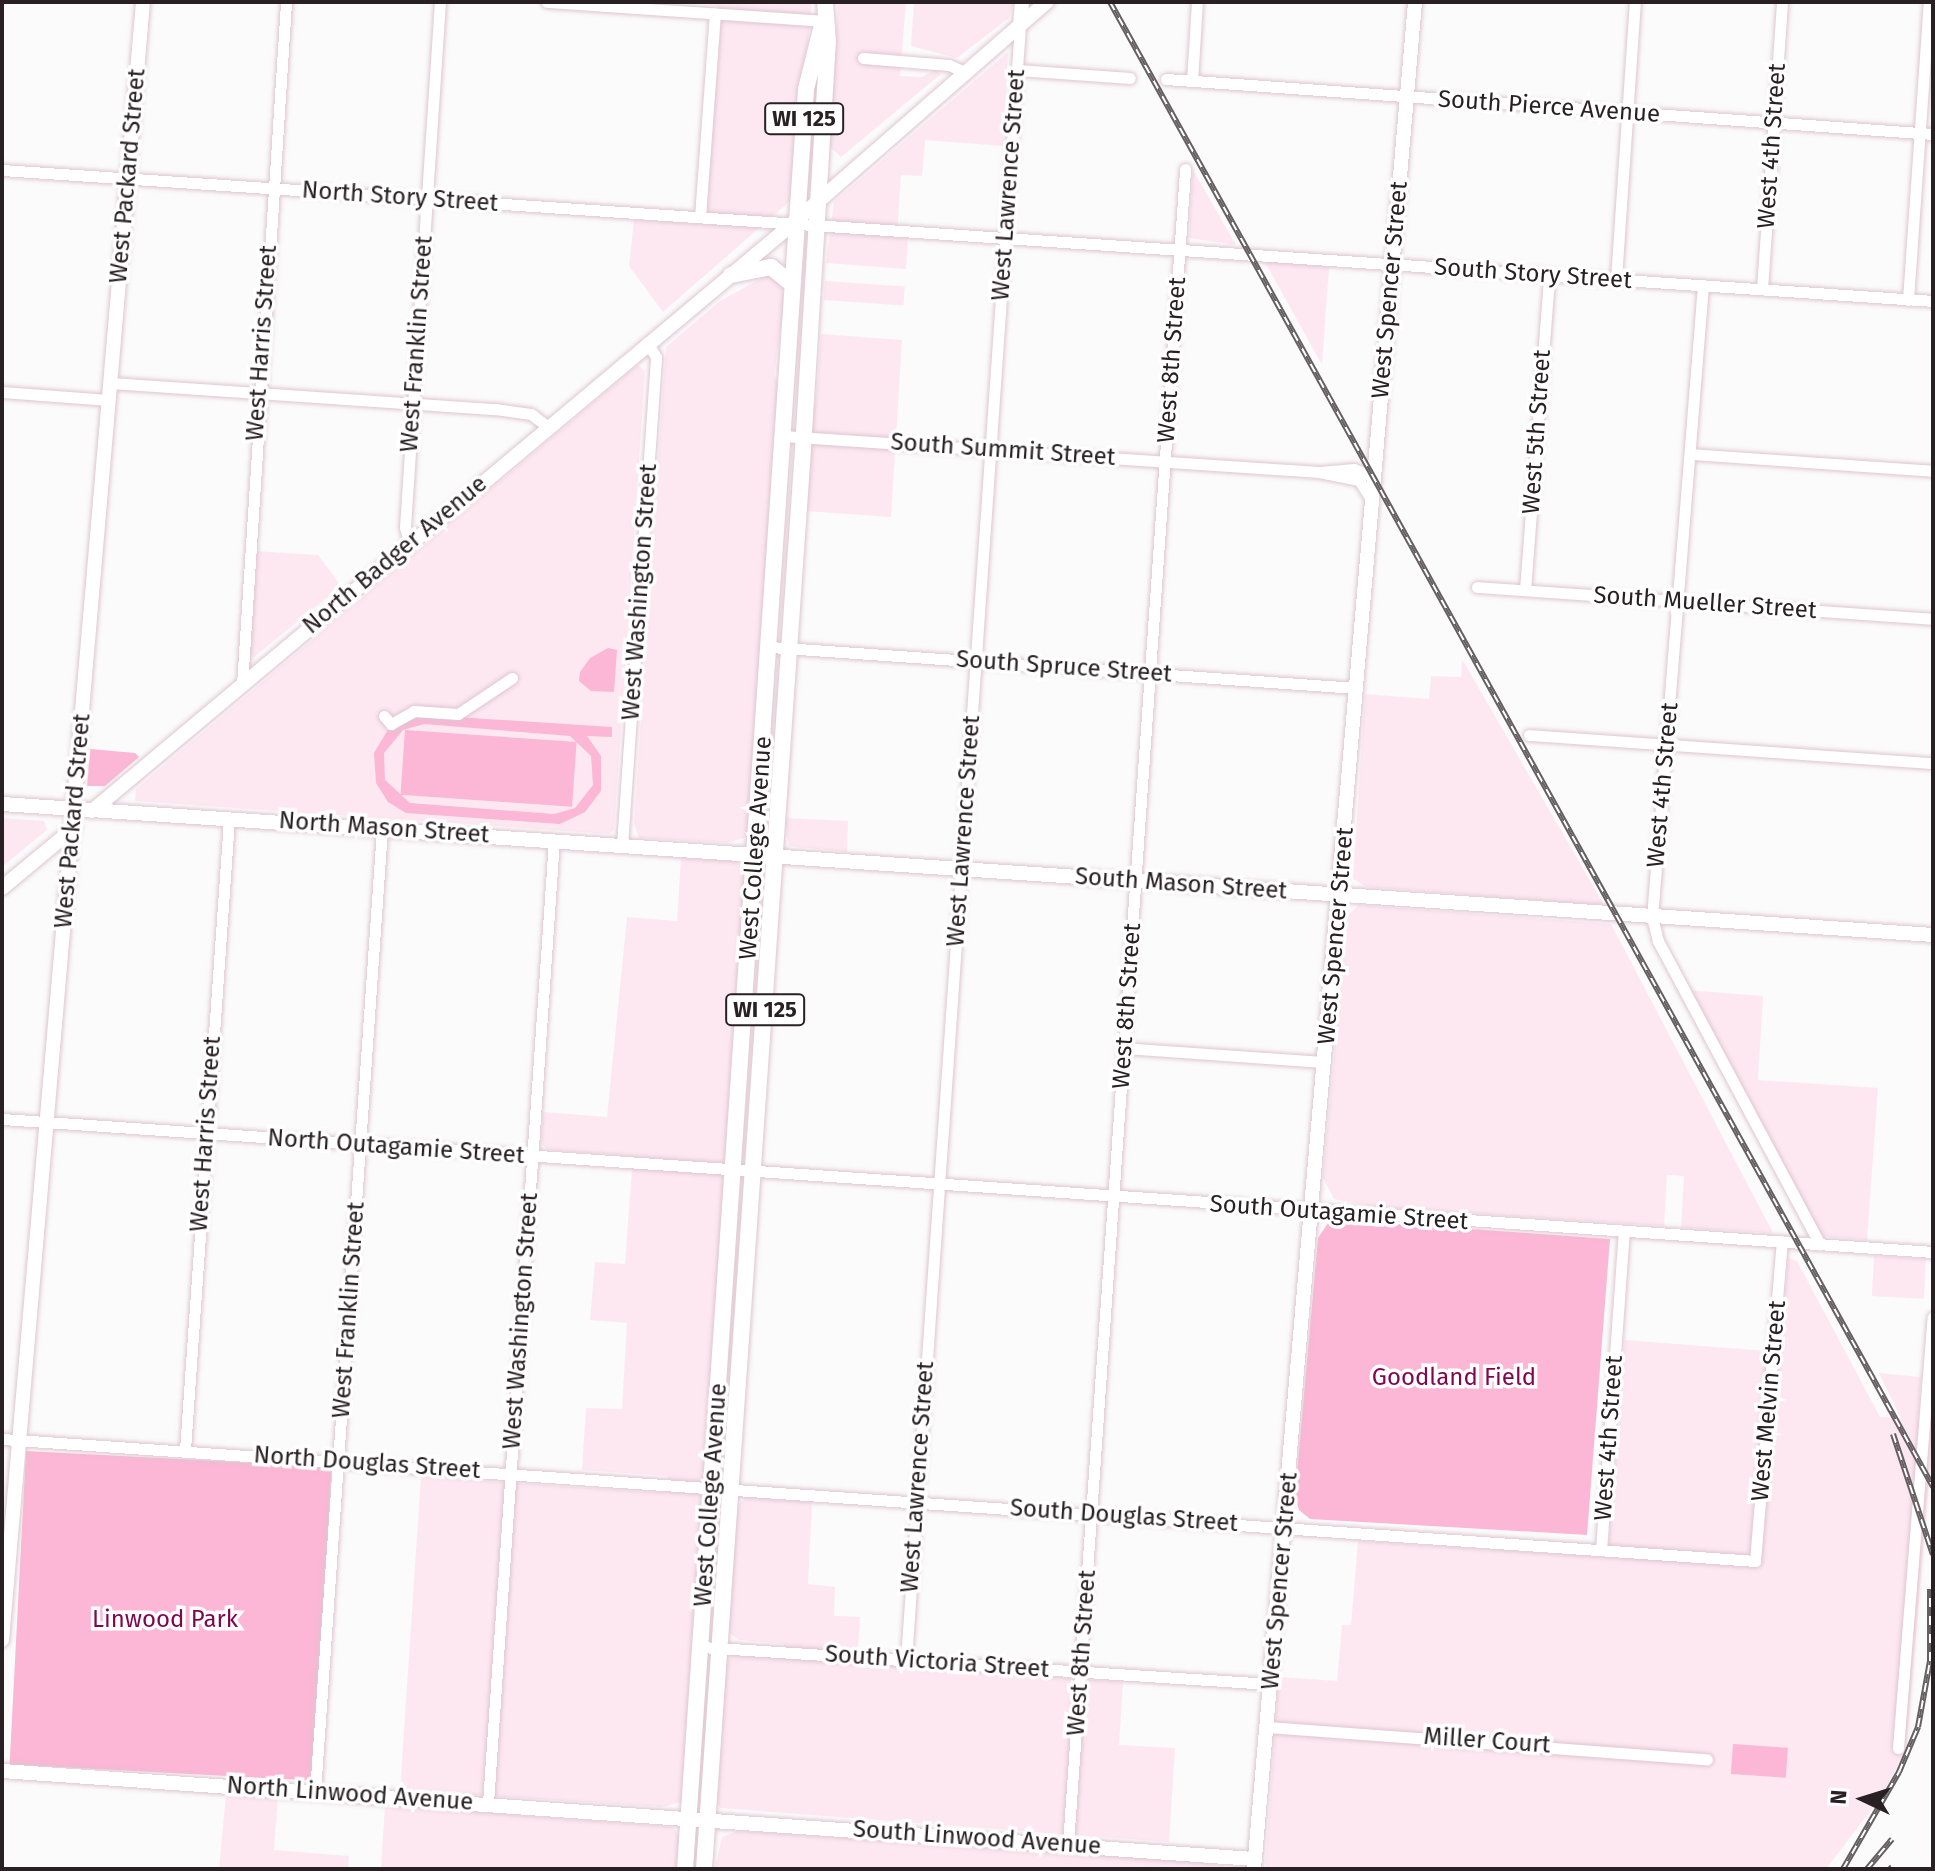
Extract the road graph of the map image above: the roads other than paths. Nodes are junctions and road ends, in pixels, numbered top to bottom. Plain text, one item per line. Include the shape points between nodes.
1 (143, 2) edge
2 (286, 2) edge
3 (440, 2) edge
4 (547, 2) edge
5 (825, 2) edge
6 (1022, 2) edge
7 (1047, 2) edge
8 (1197, 2) edge
9 (1415, 2) edge
10 (1635, 2) edge
11 (1782, 2) edge
12 (1929, 2) edge
13 (689, 7) edge
14 (715, 14) junction
15 (823, 21) junction
16 (1020, 25) junction
17 (863, 58) dead end
18 (1018, 70) junction
19 (965, 72) junction
20 (1130, 78) dead end
21 (1166, 79) dead end
22 (1192, 81) junction
23 (1407, 97) junction
24 (1627, 112) junction
25 (1773, 123) junction
26 (1927, 133) edge
27 (1185, 169) dead end
28 (2, 170) edge
29 (128, 179) junction
30 (272, 189) junction
31 (427, 199) junction
32 (819, 201) junction
33 (700, 217) junction
34 (795, 223) junction
35 (816, 226) junction
36 (1005, 238) junction
37 (1179, 250) junction
38 (1393, 265) junction
39 (731, 275) junction
40 (1549, 275) junction
41 (1616, 279) junction
42 (792, 284) junction
43 (1703, 285) junction
44 (1762, 289) junction
45 (1908, 300) junction
46 (1933, 301) edge
47 (647, 342) junction
48 (111, 383) junction
49 (2, 392) edge
50 (259, 393) junction
51 (109, 400) junction
52 (413, 404) junction
53 (547, 426) junction
54 (783, 436) junction
55 (803, 437) junction
56 (990, 449) junction
57 (1691, 454) junction
58 (1165, 461) junction
59 (1933, 471) edge
60 (1319, 472) junction
61 (1374, 477) junction
62 (1372, 501) junction
63 (409, 542) junction
64 (1477, 587) dead end
65 (1525, 590) junction
66 (1679, 601) junction
67 (1933, 619) edge
68 (770, 647) junction
69 (790, 648) junction
70 (976, 660) junction
71 (1150, 673) junction
72 (512, 678) dead end
73 (242, 685) junction
74 (1357, 688) junction
75 (384, 716) dead end
76 (1529, 735) dead end
77 (1666, 744) junction
78 (1933, 763) edge
79 (2, 804) edge
80 (76, 808) junction
81 (93, 810) junction
82 (229, 819) junction
83 (382, 828) junction
84 (72, 830) junction
85 (554, 840) junction
86 (622, 845) junction
87 (766, 855) junction
88 (960, 870) junction
89 (1136, 882) junction
90 (2, 888) edge
91 (1340, 895) junction
92 (1645, 917) junction
93 (1933, 935) edge
94 (1123, 1048) junction
95 (1325, 1062) junction
96 (2, 1119) edge
97 (47, 1123) junction
98 (206, 1134) junction
99 (360, 1144) junction
100 (533, 1156) junction
101 (744, 1172) junction
102 (939, 1185) junction
103 (1113, 1197) junction
104 (1313, 1211) junction
105 (1624, 1231) junction
106 (1782, 1241) junction
107 (1820, 1244) junction
108 (1933, 1252) edge
109 (1933, 1317) edge
110 (2, 1439) edge
111 (20, 1441) junction
112 (185, 1450) junction
113 (338, 1461) junction
114 (510, 1474) junction
115 (711, 1488) junction
116 (731, 1489) junction
117 (916, 1502) junction
118 (1092, 1515) junction
119 (1285, 1526) junction
120 (1601, 1550) junction
121 (1755, 1561) joint
122 (2, 1640) edge
123 (701, 1647) junction
124 (721, 1649) junction
125 (906, 1660) junction
126 (1081, 1671) junction
127 (1270, 1684) junction
128 (698, 1690) junction
129 (715, 1723) junction
130 (1266, 1727) junction
131 (1898, 1748) dead end
132 (1707, 1759) dead end
133 (2, 1771) edge
134 (315, 1792) junction
135 (488, 1803) junction
136 (698, 1819) junction
137 (1068, 1844) junction
138 (1254, 1864) edge
139 (685, 1869) edge
140 (704, 1869) edge

1 - 29 street, West Packard Street
2 - 30 street, West Harris Street
3 - 31 street, West Franklin Street
4 - 13 street
5 - 15 main road, West College Avenue / WI 125
6 - 16 street, West Lawrence Street
7 - 16 street, North Badger Avenue
8 - 22 street
9 - 23 street, West Spencer Street
10 - 24 street
11 - 25 street, West 4th Street
12 - 26 street
13 - 14 street
14 - 15 street
14 - 33 street
15 - 32 main road, West College Avenue / WI 125 via 828,42
15 - 34 main road, West College Avenue / WI 125 via 806,89
16 - 18 street, West Lawrence Street
16 - 19 street, North Badger Avenue
17 - 19 street via 949,65
18 - 20 street
18 - 36 street, West Lawrence Street
19 - 32 street, North Badger Avenue
21 - 22 street, South Pierce Avenue
22 - 23 street, South Pierce Avenue
23 - 24 street, South Pierce Avenue
23 - 38 street, West Spencer Street
24 - 25 street, South Pierce Avenue
24 - 41 street
25 - 26 street, South Pierce Avenue
25 - 44 street, West 4th Street
26 - 45 street
27 - 37 street, West 8th Street
28 - 29 street, North Story Street
29 - 30 street, North Story Street
29 - 48 street, West Packard Street
30 - 31 street, North Story Street
30 - 50 street, West Harris Street
31 - 33 street, North Story Street
31 - 52 street, West Franklin Street
32 - 34 street, North Badger Avenue
32 - 35 main road, West College Avenue / WI 125
33 - 34 street, North Story Street
34 - 35 street, South Story Street
34 - 39 street, North Badger Avenue
34 - 42 main road, West College Avenue / WI 125
35 - 36 street, South Story Street
35 - 55 main road, West College Avenue / WI 125
36 - 37 street, South Story Street
36 - 56 street, West Lawrence Street
37 - 38 street, South Story Street
37 - 58 street, West 8th Street
38 - 40 street, South Story Street
38 - 61 street, West Spencer Street
39 - 42 main road via 771,267
39 - 47 street, North Badger Avenue
40 - 41 street, South Story Street
40 - 65 street, West 5th Street
41 - 43 street, South Story Street
42 - 54 main road, West College Avenue / WI 125
43 - 44 street, South Story Street
43 - 57 street, West 4th Street
44 - 45 street, South Story Street
45 - 46 street, South Story Street
47 - 53 street, North Badger Avenue
47 - 86 street, West Washington Street via 656,357
48 - 50 street
48 - 51 street, West Packard Street
49 - 51 street
50 - 52 street
50 - 73 street, West Harris Street
51 - 80 street, West Packard Street
52 - 53 street via 520,412 537,416
52 - 63 street, West Franklin Street via 405,527
53 - 63 street, North Badger Avenue
54 - 55 street, South Summit Street
54 - 68 main road, West College Avenue / WI 125
55 - 56 street, South Summit Street
55 - 69 main road, West College Avenue / WI 125
56 - 58 street, South Summit Street
56 - 70 street, West Lawrence Street
57 - 59 street
57 - 66 street, West 4th Street
58 - 60 street, South Summit Street
58 - 71 street, West 8th Street
60 - 61 street, South Summit Street via 1354,469
60 - 62 street, South Summit Street via 1359,480
61 - 62 street, West Spencer Street
62 - 74 street, West Spencer Street
63 - 73 street, North Badger Avenue
64 - 65 street, South Mueller Street
65 - 66 street, South Mueller Street
66 - 67 street, South Mueller Street
66 - 77 street, West 4th Street
68 - 69 street, South Spruce Street
68 - 87 main road, West College Avenue / WI 125
69 - 70 street, South Spruce Street
69 - 87 main road, West College Avenue / WI 125
70 - 71 street, South Spruce Street
70 - 88 street, West Lawrence Street
71 - 74 street, South Spruce Street
71 - 89 street, West 8th Street
72 - 75 street via 458,714 414,711 391,724
73 - 81 street, North Badger Avenue
74 - 91 street, West Spencer Street
76 - 77 street
77 - 78 street
77 - 92 street, West 4th Street
79 - 80 street, North Mason Street
80 - 81 street, North Mason Street
80 - 84 street, West Packard Street
81 - 82 street, North Mason Street
81 - 84 street, North Badger Avenue
82 - 83 street, North Mason Street
82 - 98 street, West Harris Street
83 - 85 street, North Mason Street
83 - 99 street, West Franklin Street
84 - 90 street, North Badger Avenue
84 - 97 street, West Packard Street
85 - 86 street, North Mason Street
85 - 100 street, West Washington Street
86 - 87 street, North Mason Street
87 - 88 street, South Mason Street
87 - 101 main road, West College Avenue / WI 125
88 - 89 street, South Mason Street
88 - 102 street, West Lawrence Street
89 - 91 street, South Mason Street
89 - 94 street, West 8th Street
91 - 92 street, South Mason Street via 1596,914 1602,920
91 - 95 street, West Spencer Street
92 - 93 street, South Mason Street
92 - 107 street, West 4th Street
94 - 95 street
94 - 103 street, West 8th Street
95 - 104 street, West Spencer Street
96 - 97 street, North Outagamie Street
97 - 98 street, North Outagamie Street
97 - 111 street, West Packard Street
98 - 99 street, North Outagamie Street
98 - 112 street, West Harris Street
99 - 100 street, North Outagamie Street
99 - 113 street, West Franklin Street
100 - 101 street, North Outagamie Street
100 - 114 street, West Washington Street
101 - 102 street, South Outagamie Street
101 - 115 main road, West College Avenue / WI 125
101 - 116 main road, West College Avenue / WI 125
102 - 103 street, South Outagamie Street
102 - 117 street, West Lawrence Street
103 - 104 street, South Outagamie Street
103 - 118 street, West 8th Street
104 - 105 street, South Outagamie Street
104 - 119 street, West Spencer Street
105 - 106 street, South Outagamie Street
105 - 120 street, West 4th Street
106 - 107 street, South Outagamie Street
106 - 121 street, West Melvin Street
107 - 108 street, South Outagamie Street
109 - 131 street
110 - 111 street, North Douglas Street
111 - 112 street, North Douglas Street
111 - 122 street, West Packard Street
112 - 113 street, North Douglas Street
113 - 114 street, North Douglas Street
113 - 134 street, West Franklin Street
114 - 115 street, North Douglas Street
114 - 135 street, West Washington Street
115 - 116 street, North Douglas Street
115 - 123 main road, West College Avenue / WI 125
116 - 117 street, South Douglas Street
116 - 124 main road, West College Avenue / WI 125
117 - 118 street, South Douglas Street
117 - 125 street, West Lawrence Street
118 - 119 street, South Douglas Street
118 - 126 street, West 8th Street
119 - 120 street, South Douglas Street
119 - 127 street, West Spencer Street
120 - 121 street, South Douglas Street
123 - 124 street, South Victoria Street
123 - 128 main road, West College Avenue / WI 125
124 - 125 street, South Victoria Street
124 - 129 main road, West College Avenue / WI 125
125 - 126 street, South Victoria Street
126 - 127 street, South Victoria Street
126 - 137 street, West 8th Street
127 - 130 street, West Spencer Street
128 - 129 main road
128 - 136 main road, West College Avenue / WI 125
129 - 136 main road, West College Avenue / WI 125
130 - 132 street, Miller Court
130 - 138 street, West Spencer Street
133 - 134 street, North Linwood Avenue
134 - 135 street, North Linwood Avenue
135 - 136 street, North Linwood Avenue
136 - 137 street, South Linwood Avenue
136 - 139 main road, West College Avenue / WI 125
136 - 140 main road, West College Avenue / WI 125
137 - 138 street, South Linwood Avenue

